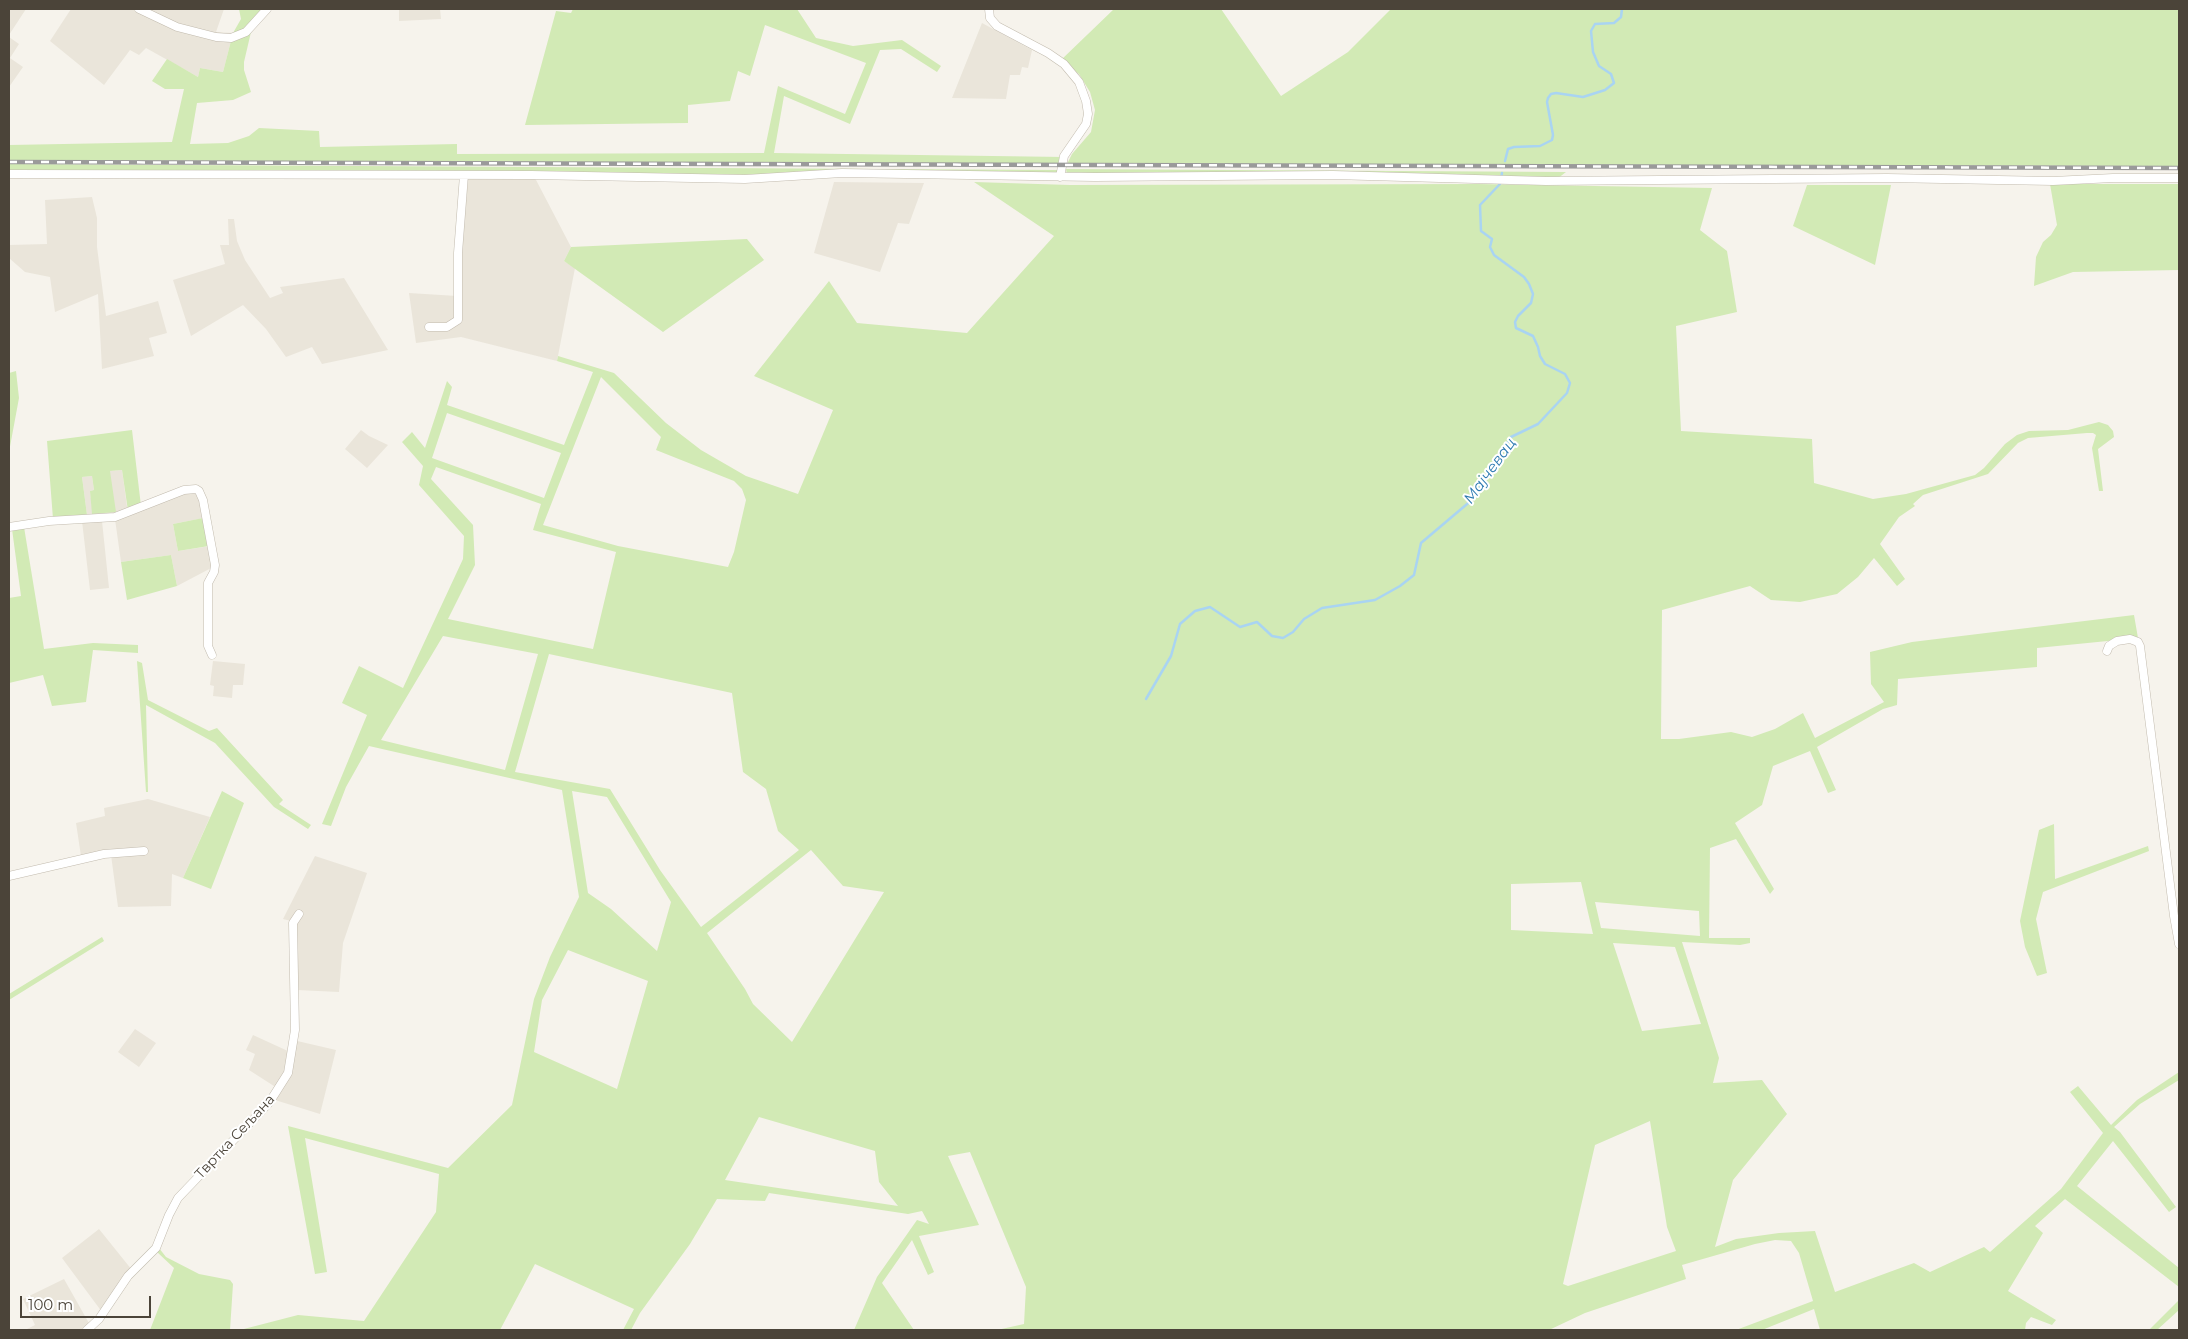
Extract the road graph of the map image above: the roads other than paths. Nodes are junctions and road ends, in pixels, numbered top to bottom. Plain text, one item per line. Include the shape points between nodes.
1 (139, 9) edge
2 (267, 9) edge
3 (989, 9) edge
4 (9, 174) edge
5 (464, 175) junction
6 (1060, 177) junction
7 (2179, 178) edge
8 (430, 327) dead end
9 (9, 527) edge
10 (2107, 651) dead end
11 (212, 655) dead end
12 (144, 851) dead end
13 (9, 876) edge
14 (299, 914) dead end
15 (2179, 944) edge
16 (87, 1330) edge

1 - 2 street via 177,27 231,38 246,32
3 - 6 street via 990,18 997,26 1048,53 1064,64 1079,82 1086,101 1086,124 1064,156
4 - 5 street
5 - 6 street via 745,179 842,173
5 - 8 street via 458,253 458,320 447,327
6 - 7 street
9 - 11 street via 115,517 184,490 198,491 203,500 215,565 208,583 208,646
10 - 15 street via 2117,641 2130,639 2140,646
12 - 13 street via 104,854
14 - 16 street, Твртка Сељана via 293,923 295,1030 288,1073 269,1103 178,1198 156,1248 128,1276 99,1319

